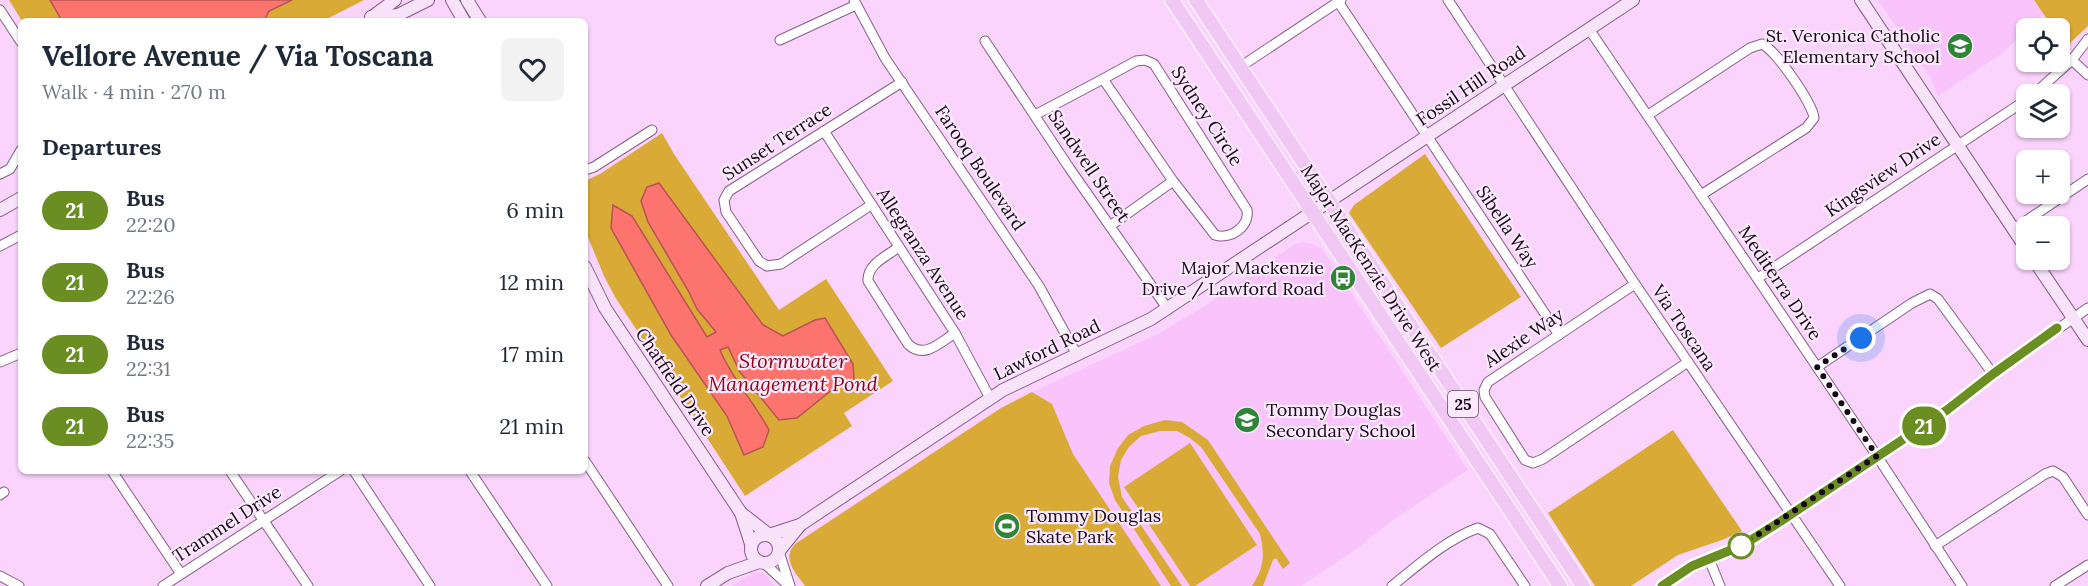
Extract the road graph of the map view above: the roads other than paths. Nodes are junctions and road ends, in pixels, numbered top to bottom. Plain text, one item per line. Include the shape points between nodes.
1 (395, 0) edge
2 (428, 0) edge
3 (452, 0) edge
4 (467, 0) edge
5 (1172, 0) edge
6 (1196, 0) edge
7 (1448, 0) edge
8 (1633, 0) edge
9 (1861, 0) edge
10 (1339, 1) edge
11 (855, 2) edge
12 (1, 14) edge
13 (369, 18) edge
14 (376, 18) edge
15 (462, 18) edge
16 (478, 18) edge
17 (1589, 29) junction
18 (18, 38) edge
19 (2088, 39) edge
20 (780, 40) dead end
21 (985, 41) dead end
22 (2072, 60) junction
23 (1246, 63) junction
24 (2088, 75) edge
25 (1103, 79) junction
26 (902, 82) junction
27 (2045, 84) edge
28 (1504, 86) junction
29 (2016, 107) edge
30 (1035, 115) junction
31 (1647, 115) junction
32 (652, 130) dead end
33 (824, 131) junction
34 (1428, 137) junction
35 (1958, 145) junction
36 (18, 155) edge
37 (588, 169) edge
38 (0, 174) edge
39 (2088, 179) edge
40 (1173, 181) junction
41 (1701, 195) junction
42 (18, 200) edge
43 (1329, 202) junction
44 (871, 205) junction
45 (0, 210) edge
46 (1312, 212) junction
47 (1110, 226) junction
48 (2014, 229) junction
49 (2016, 232) edge
50 (18, 237) edge
51 (0, 246) edge
52 (899, 247) junction
53 (2041, 270) edge
54 (588, 278) edge
55 (1758, 278) junction
56 (1635, 284) junction
57 (1167, 308) junction
58 (2088, 308) edge
59 (2073, 318) junction
60 (955, 333) junction
61 (1559, 334) junction
62 (2088, 340) edge
63 (18, 354) edge
64 (1077, 355) junction
65 (0, 362) edge
66 (1688, 362) junction
67 (1817, 367) junction
68 (1993, 374) junction
69 (990, 398) junction
70 (1877, 456) junction
71 (588, 466) edge
72 (114, 474) edge
73 (232, 474) edge
74 (335, 474) edge
75 (356, 474) edge
76 (472, 474) edge
77 (741, 513) junction
78 (1791, 514) junction
79 (2088, 515) edge
80 (263, 520) junction
81 (800, 525) junction
82 (769, 535) junction
83 (751, 545) junction
84 (1935, 546) junction
85 (779, 551) junction
86 (1709, 559) junction
87 (762, 562) junction
88 (2088, 565) edge
89 (728, 573) junction
90 (181, 574) junction
91 (0, 576) edge
92 (19, 586) edge
93 (162, 586) edge
94 (308, 586) edge
95 (430, 586) edge
96 (547, 586) edge
97 (668, 586) edge
98 (707, 586) edge
99 (790, 586) edge
100 (1392, 586) edge
101 (1525, 586) edge
102 (1560, 586) edge
103 (1583, 586) edge
104 (1662, 586) edge
105 (1720, 586) edge
106 (1840, 586) edge
107 (1962, 586) edge
108 (2055, 586) edge

1 - 13 street
2 - 14 street via 398,15
3 - 15 street
4 - 16 street
5 - 46 main road, Major MacKenzie Drive West / 25
6 - 23 main road, Major MacKenzie Drive West / 25
7 - 28 street, Via Toscana
8 - 17 street, Fossil Hill Road
9 - 35 street
10 - 23 street
10 - 34 street, Sibella Way
11 - 20 street
11 - 26 street, Farooq Boulevard
12 - 18 street
17 - 28 street, Fossil Hill Road
17 - 31 street, Mediterra Drive
19 - 22 street
21 - 30 street, Sandwell Street
22 - 24 street
22 - 27 street
23 - 43 main road, Major MacKenzie Drive West / 25
25 - 30 street
25 - 40 street, Sydney Circle
25 - 40 street, Sydney Circle via 1136,61 1154,64 1247,210 1246,222 1230,235 1215,235
26 - 33 street, Sunset Terrace
26 - 64 street, Farooq Boulevard via 1040,286
28 - 34 street, Fossil Hill Road
28 - 56 street, Via Toscana
29 - 35 street, Kingsview Drive
30 - 47 street, Sandwell Street
31 - 41 street, Mediterra Drive
31 - 41 street via 1762,44 1772,51 1810,106 1814,118 1806,128
32 - 37 street
33 - 44 street, Allegranza Avenue
33 - 44 street, Sunset Terrace via 729,191 724,200 726,212 759,261 773,266
34 - 43 street, Fossil Hill Road
34 - 61 street, Sibella Way
35 - 48 street
35 - 55 street, Kingsview Drive
36 - 38 street via 10,169
39 - 48 street
40 - 47 street
41 - 55 street, Mediterra Drive
42 - 45 street
43 - 46 street, Fossil Hill Road
43 - 103 main road, Major MacKenzie Drive West / 25
44 - 52 street, Allegranza Avenue
46 - 57 street, Lawford Road
46 - 102 main road, Major MacKenzie Drive West / 25
47 - 57 street, Sandwell Street
48 - 49 street
50 - 51 street
52 - 60 street, Allegranza Avenue
52 - 60 street via 872,266 867,276 908,345 925,351
53 - 59 street
54 - 77 street, Chatfield Drive
55 - 67 street, Mediterra Drive
56 - 61 street, Alexie Way
56 - 66 street, Via Toscana
57 - 64 street, Lawford Road
58 - 59 street
59 - 62 street
59 - 68 street
60 - 69 street, Allegranza Avenue
61 - 66 street, Alexie Way via 1488,382 1484,390 1525,459 1533,463
63 - 65 street
64 - 69 street, Lawford Road
66 - 78 street, Via Toscana
67 - 68 street via 1930,294 1938,299
67 - 70 street, Mediterra Drive
68 - 70 street
69 - 81 street, Lawford Road
70 - 78 street
70 - 84 street, Mediterra Drive
71 - 97 street
72 - 90 street
73 - 80 street
74 - 80 street, Trammel Drive
75 - 95 street
76 - 96 street
77 - 82 street, Chatfield Drive
77 - 83 street, Chatfield Drive
78 - 86 street via 1743,545
78 - 106 street, Via Toscana
79 - 84 street via 2063,477 2053,471
80 - 90 street, Trammel Drive
80 - 94 street
81 - 82 street, Lawford Road
81 - 85 street, Lawford Road
82 - 83 street via 757,536
82 - 85 street via 777,540
83 - 87 street via 753,556
83 - 89 street
84 - 107 street, Mediterra Drive
85 - 87 street via 773,561
85 - 99 street
86 - 104 street
86 - 105 street
87 - 89 street
87 - 99 street
88 - 108 street
89 - 98 street
90 - 93 street, Trammel Drive
91 - 92 street
100 - 101 street via 1466,532 1478,528 1490,534

